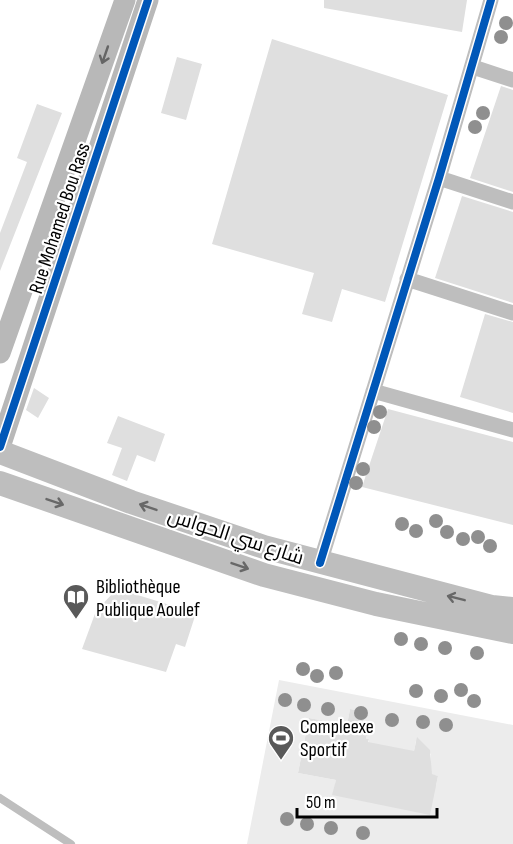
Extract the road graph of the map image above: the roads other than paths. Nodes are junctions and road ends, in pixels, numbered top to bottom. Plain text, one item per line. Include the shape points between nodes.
1 (125, 0) edge
2 (148, 0) edge
3 (490, 0) edge
4 (472, 67) junction
5 (513, 80) edge
6 (439, 178) junction
7 (513, 202) edge
8 (407, 279) junction
9 (513, 313) edge
10 (0, 353) edge
11 (373, 391) junction
12 (513, 430) edge
13 (0, 449) edge
14 (0, 483) edge
15 (320, 563) junction
16 (513, 609) edge
17 (513, 632) edge
18 (0, 798) edge
19 (71, 844) edge

1 -> 10 street, Rue Mohamed Bou Rass
2 - 13 street, Rue Mohamed Bou Rass
3 - 4 street
4 - 5 street
4 - 6 street
6 - 7 street
6 - 8 street
8 - 9 street
8 - 11 street
11 - 12 street
11 - 15 street
15 -> 13 main road, شارع سي الحواس via 142,505
14 -> 17 main road, شارع سي الحواس via 264,575
16 -> 15 main road, شارع سي الحواس
18 - 19 lane

